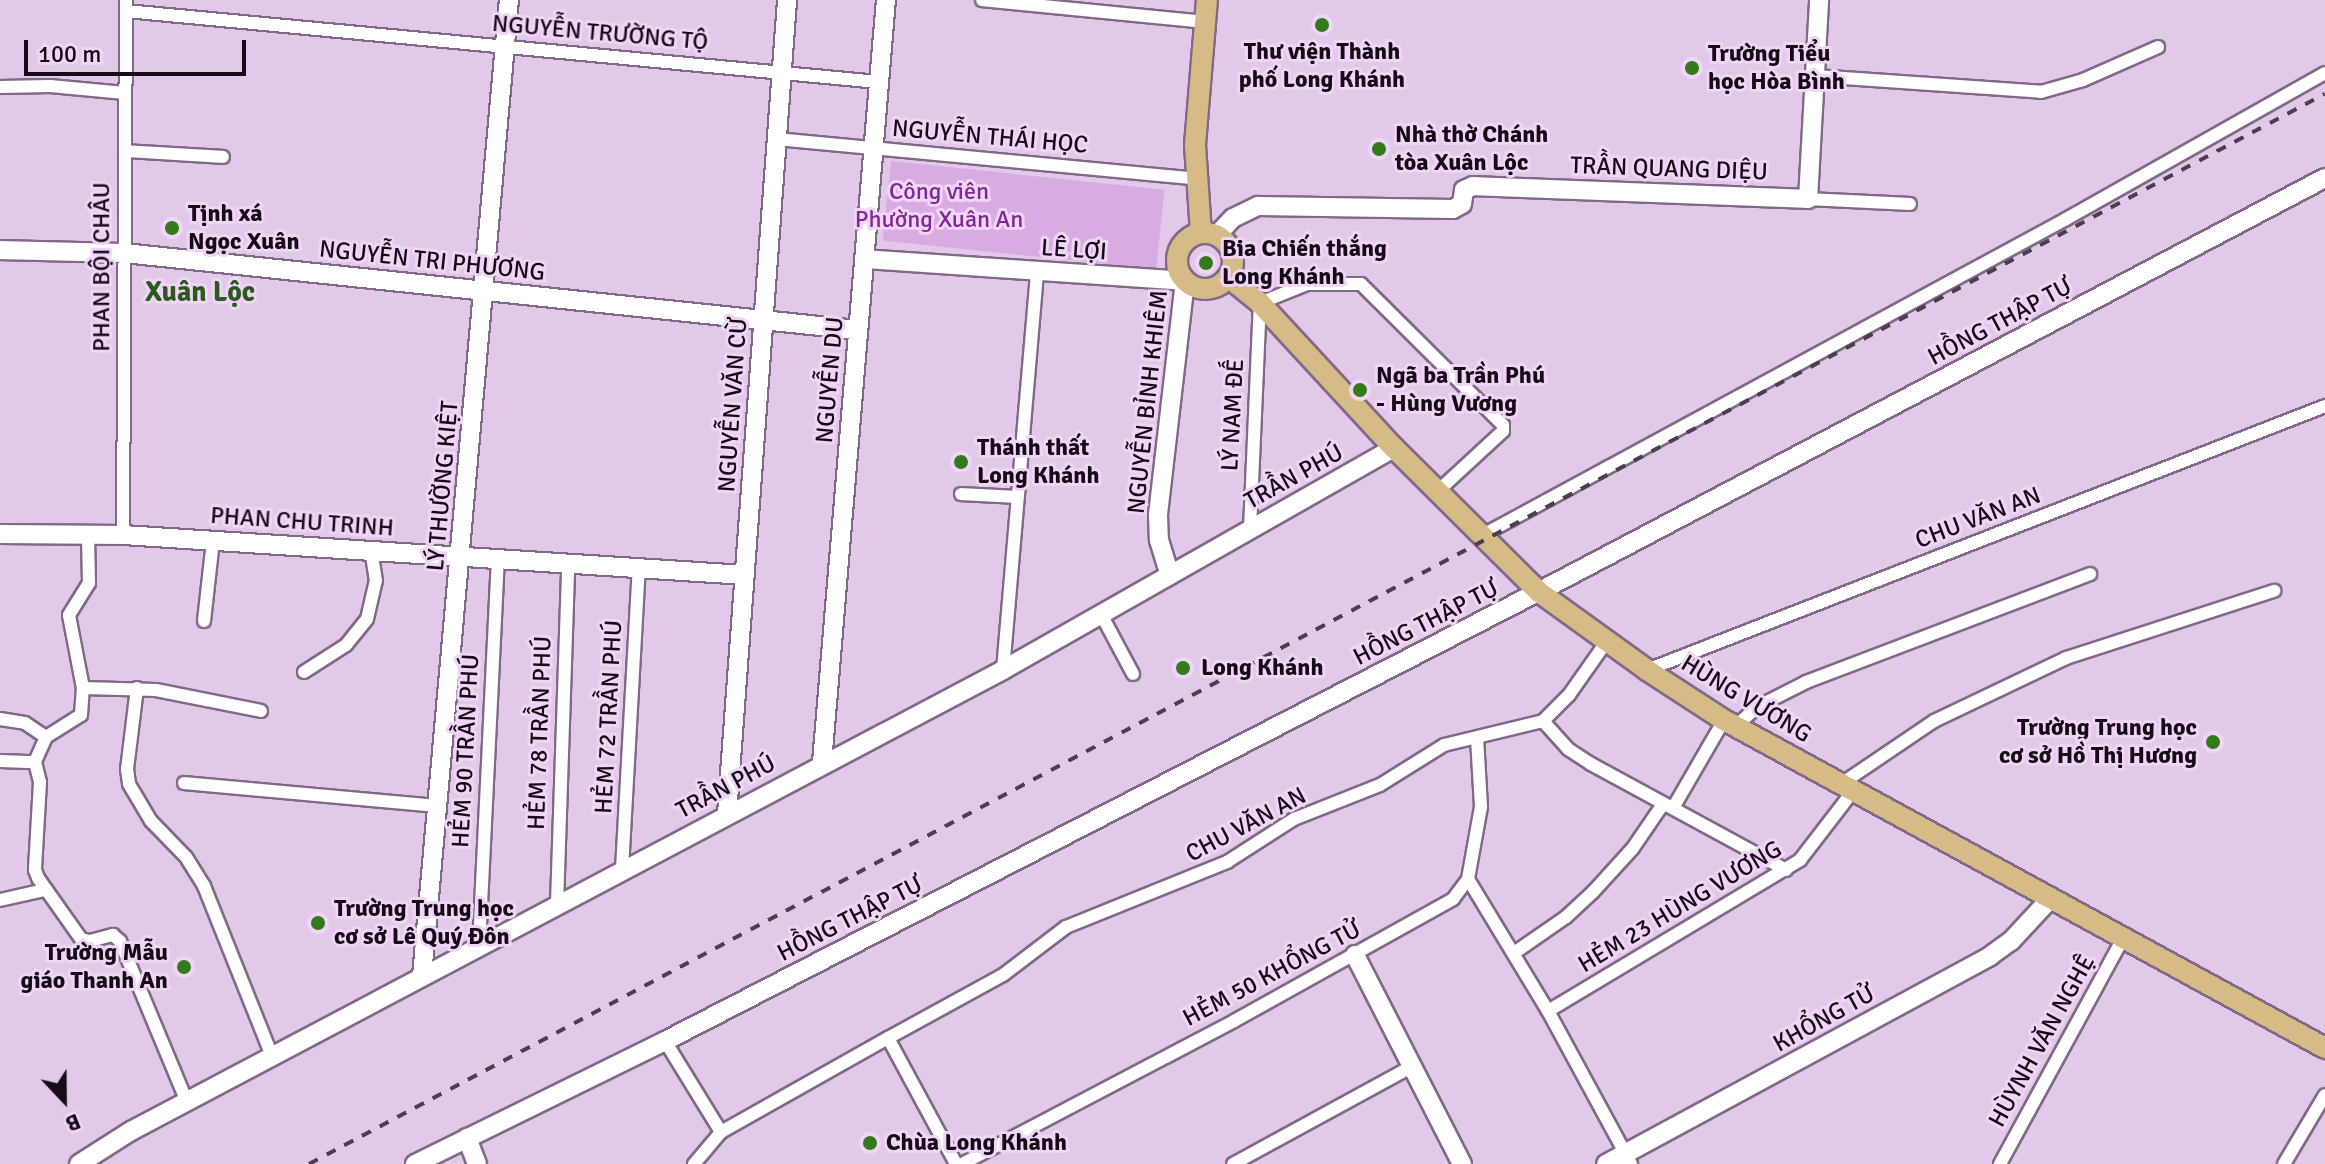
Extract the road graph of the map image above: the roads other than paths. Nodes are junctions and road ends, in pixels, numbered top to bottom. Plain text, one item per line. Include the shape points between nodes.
1 (509, 0) edge
2 (787, 0) edge
3 (886, 0) edge
4 (982, 0) edge
5 (1207, 0) edge
6 (1819, 0) edge
7 (126, 5) edge
8 (1205, 22) junction
9 (506, 46) junction
10 (2158, 47) dead end
11 (782, 72) junction
12 (2325, 73) edge
13 (1815, 76) junction
14 (879, 82) junction
15 (3, 83) edge
16 (125, 93) junction
17 (777, 139) junction
18 (873, 148) junction
19 (125, 151) junction
20 (223, 157) dead end
21 (2325, 178) edge
22 (1198, 179) junction
23 (1808, 199) junction
24 (1910, 204) dead end
25 (1209, 234) junction
26 (0, 250) edge
27 (124, 253) junction
28 (864, 259) junction
29 (1037, 272) junction
30 (1228, 277) junction
31 (1185, 281) junction
32 (486, 291) junction
33 (1260, 303) junction
34 (763, 320) junction
35 (858, 330) junction
36 (2325, 406) edge
37 (1394, 448) junction
38 (1437, 492) junction
39 (961, 494) dead end
40 (1017, 497) junction
41 (1250, 529) junction
42 (0, 534) edge
43 (88, 534) junction
44 (123, 535) junction
45 (1481, 536) junction
46 (213, 541) junction
47 (371, 551) junction
48 (461, 557) junction
49 (498, 559) junction
50 (568, 564) junction
51 (639, 568) junction
52 (2090, 574) dead end
53 (745, 575) junction
54 (1170, 575) junction
55 (2274, 591) dead end
56 (1539, 592) junction
57 (1101, 614) junction
58 (204, 621) dead end
59 (1607, 641) junction
60 (1003, 670) junction
61 (1647, 670) junction
62 (304, 672) dead end
63 (1133, 674) dead end
64 (83, 688) junction
65 (137, 688) junction
66 (261, 711) dead end
67 (0, 719) edge
68 (1543, 721) junction
69 (1730, 723) junction
70 (46, 737) junction
71 (1477, 738) junction
72 (0, 761) edge
73 (35, 762) junction
74 (822, 763) junction
75 (184, 783) dead end
76 (1848, 787) junction
77 (437, 806) junction
78 (1668, 806) junction
79 (727, 814) junction
80 (622, 869) junction
81 (1786, 870) junction
82 (1468, 879) junction
83 (44, 890) junction
84 (2051, 898) junction
85 (0, 900) edge
86 (557, 904) junction
87 (2123, 938) junction
88 (479, 946) junction
89 (1514, 953) junction
90 (1355, 955) junction
91 (422, 976) junction
92 (1548, 1011) junction
93 (888, 1038) junction
94 (665, 1041) junction
95 (2325, 1048) edge
96 (272, 1056) junction
97 (1413, 1066) junction
98 (2325, 1095) edge
99 (187, 1102) junction
100 (721, 1132) junction
101 (467, 1138) junction
102 (1628, 1159) edge
103 (79, 1164) edge
104 (415, 1164) edge
105 (477, 1164) edge
106 (694, 1164) edge
107 (959, 1164) edge
108 (1233, 1164) edge
109 (1462, 1164) edge
110 (1606, 1164) edge
111 (2000, 1164) edge
112 (2284, 1164) edge

1 - 9 street, LÝ THƯỜNG KIỆT
2 - 11 street, NGUYỄN VĂN CỪ
3 - 14 street, NGUYỄN DU
4 - 8 street
5 - 8 main road
6 - 13 street
7 - 9 street, NGUYỄN TRƯỜNG TỘ
7 - 16 street, PHAN BỘI CHÂU
8 - 22 main road via 1195,145
9 - 11 street, NGUYỄN TRƯỜNG TỘ
9 - 32 street, LÝ THƯỜNG KIỆT
10 - 13 street via 2041,92
11 - 14 street, NGUYỄN TRƯỜNG TỘ
11 - 17 street, NGUYỄN VĂN CỪ
12 - 45 street
13 - 23 street
14 - 18 street, NGUYỄN DU
15 - 16 street
16 - 19 street, PHAN BỘI CHÂU
17 - 18 street, NGUYỄN THÁI HỌC
17 - 34 street, NGUYỄN VĂN CỪ
18 - 22 street, NGUYỄN THÁI HỌC
18 - 28 street, NGUYỄN DU
19 - 20 street
19 - 27 street, PHAN BỘI CHÂU
21 - 56 street, HỒNG THẬP TỰ
22 - 25 main road
23 - 24 street, TRẦN QUANG DIỆU
23 - 25 street, TRẦN QUANG DIỆU via 1473,186 1464,190 1462,204 1453,209 1258,206
25 - 30 main road via 1232,252
25 - 31 main road via 1187,239 1178,254
26 - 27 street, NGUYỄN TRI PHƯƠNG
27 - 32 street, NGUYỄN TRI PHƯƠNG
27 - 44 street, PHAN BỘI CHÂU
28 - 29 street, LÊ LỢI
28 - 35 street, NGUYỄN DU
29 - 31 street, LÊ LỢI
29 - 40 street
30 - 31 main road via 1209,288
30 - 33 main road, HÙNG VƯƠNG
31 - 54 street, NGUYỄN BỈNH KHIÊM via 1158,515
32 - 34 street, NGUYỄN TRI PHƯƠNG
32 - 48 street, LÝ THƯỜNG KIỆT
33 - 37 main road, HÙNG VƯƠNG
33 - 38 street via 1307,284 1361,284 1498,419 1503,431
33 - 41 street, LÝ NAM ĐẾ
34 - 35 street, NGUYỄN TRI PHƯƠNG
34 - 53 street, NGUYỄN VĂN CỪ
35 - 74 street, NGUYỄN DU
36 - 61 street, CHU VĂN AN
37 - 38 main road, HÙNG VƯƠNG
37 - 41 street, TRẦN PHÚ
38 - 45 main road, HÙNG VƯƠNG
39 - 40 street
40 - 60 street
41 - 54 street, TRẦN PHÚ
42 - 43 street, PHAN CHU TRINH
43 - 44 street, PHAN CHU TRINH
43 - 64 street via 89,583 69,615
44 - 46 street, PHAN CHU TRINH
45 - 56 main road, HÙNG VƯƠNG
46 - 47 street, PHAN CHU TRINH
46 - 58 street
47 - 48 street, PHAN CHU TRINH
47 - 62 street via 376,581 367,619 346,645
48 - 49 street, PHAN CHU TRINH
48 - 77 street, LÝ THƯỜNG KIỆT
49 - 50 street, PHAN CHU TRINH
49 - 88 street, HẺM 90 TRẦN PHÚ
50 - 51 street, PHAN CHU TRINH
50 - 86 street, HẺM 78 TRẦN PHÚ
51 - 53 street, PHAN CHU TRINH
51 - 80 street, HẺM 72 TRẦN PHÚ
52 - 69 street via 1806,682
53 - 79 street, NGUYỄN VĂN CỪ
54 - 57 street, TRẦN PHÚ
55 - 76 street via 2066,658 1934,721
56 - 59 main road, HÙNG VƯƠNG
56 - 94 street, HỒNG THẬP TỰ
57 - 60 street, TRẦN PHÚ
57 - 63 street
59 - 61 main road, HÙNG VƯƠNG
59 - 68 street via 1569,695
60 - 74 street, TRẦN PHÚ
61 - 69 main road, HÙNG VƯƠNG
64 - 65 street
64 - 70 street via 81,715
65 - 66 street
65 - 96 street via 129,784 151,821 186,857 204,886
67 - 70 street via 25,723
68 - 71 street, CHU VĂN AN
68 - 78 street via 1577,755
69 - 76 main road, HÙNG VƯƠNG
69 - 78 street
70 - 73 street
71 - 82 street via 1482,796
71 - 93 street, CHU VĂN AN via 1444,745 1392,779 1294,819 1213,869 1066,927 1003,975
72 - 73 street
73 - 83 street via 40,782 35,870
74 - 79 street, TRẦN PHÚ
75 - 77 street
76 - 81 street, HẺM 23 HÙNG VƯƠNG via 1813,848
76 - 84 main road, HÙNG VƯƠNG
77 - 91 street, LÝ THƯỜNG KIỆT
78 - 81 street
78 - 89 street via 1593,892
79 - 80 street, TRẦN PHÚ
80 - 86 street, TRẦN PHÚ
81 - 92 street, HẺM 23 HÙNG VƯƠNG
82 - 89 street
82 - 90 street, HẺM 50 KHỔNG TỬ via 1453,899
83 - 85 street
83 - 99 street via 81,939 113,935 120,941
84 - 87 main road, HÙNG VƯƠNG
84 - 102 street, KHỔNG TỬ via 1990,956
86 - 88 street, TRẦN PHÚ
87 - 95 main road, HÙNG VƯƠNG
87 - 111 street, HÙYNH VĂN NGHỆ
88 - 91 street, TRẦN PHÚ
89 - 92 street
90 - 97 street
90 - 107 street, HẺM 50 KHỔNG TỬ
91 - 96 street, TRẦN PHÚ
92 - 102 street
93 - 100 street, CHU VĂN AN
93 - 107 street
94 - 100 street
94 - 101 street, HỒNG THẬP TỰ
96 - 99 street, TRẦN PHÚ
97 - 108 street
97 - 109 street
98 - 112 street
99 - 103 street, TRẦN PHÚ
100 - 106 street
101 - 104 street, HỒNG THẬP TỰ
101 - 105 street
102 - 110 street, KHỔNG TỬ

